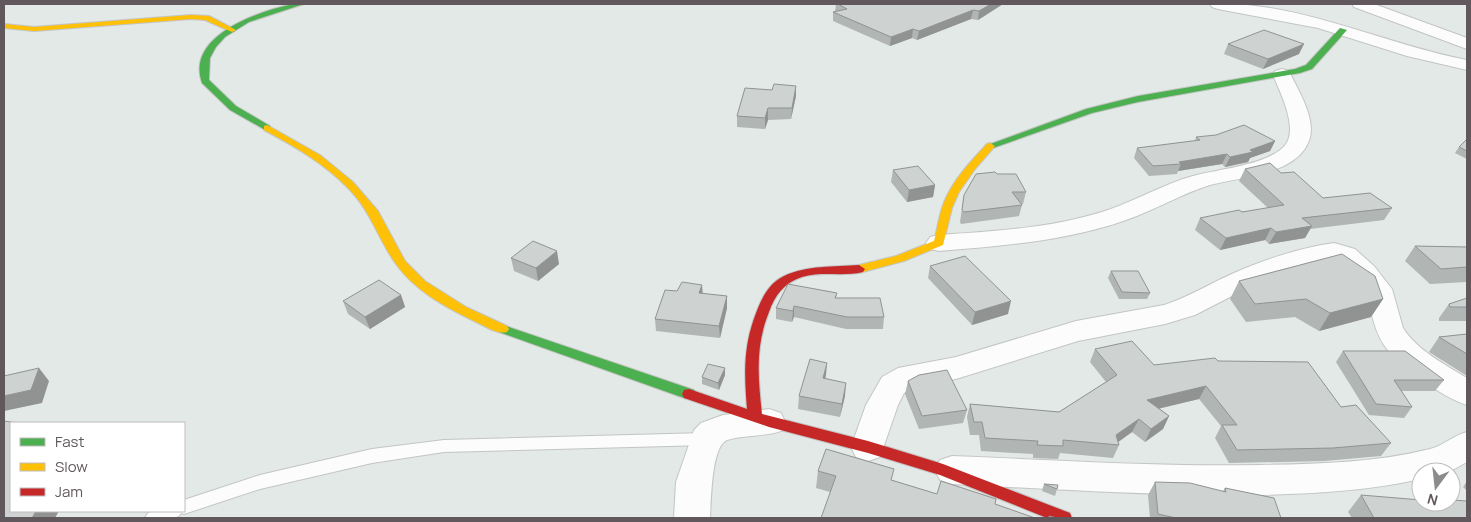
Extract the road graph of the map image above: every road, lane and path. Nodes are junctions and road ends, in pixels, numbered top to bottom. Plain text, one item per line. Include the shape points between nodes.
1 (301, 4) edge
2 (1218, 4) edge
3 (1360, 4) edge
4 (4, 26) edge
5 (232, 30) junction
6 (1343, 30) junction
7 (1467, 44) edge
8 (1467, 64) edge
9 (1282, 75) junction
10 (939, 243) junction
11 (1467, 393) edge
12 (762, 419) junction
13 (706, 439) junction
14 (1467, 445) edge
15 (868, 447) junction
16 (943, 470) junction
17 (185, 507) edge
18 (170, 512) edge
19 (154, 518) edge
20 (692, 518) edge
21 (1064, 518) edge

1 - 5 street via 270,12
2 - 6 street via 1282,14
3 - 7 street
4 - 5 street via 34,29 206,18
5 - 12 street via 222,36 206,58 205,81 235,108 316,154 338,171 372,209 402,263 425,285 462,311 489,324
6 - 8 street
6 - 9 street via 1308,67
9 - 10 street via 1138,99 992,144 969,168 947,206
9 - 10 street via 1299,116 1298,142 1279,160 1200,180 1106,219 989,239
10 - 12 street via 902,260 859,269 813,270 793,274 782,281 765,304 750,344
11 - 15 street via 1414,358 1396,340 1389,329 1378,289 1366,272 1346,255 1334,251 1318,253 1245,278 1185,308 1165,314 1076,331 956,368 909,376 893,385 882,405
12 - 13 street via 723,428
12 - 15 street
13 - 17 lane via 444,446 372,456 260,482
13 - 20 street via 693,482
14 - 16 street via 1440,461 1388,472 1314,479 1196,481
15 - 16 street
16 - 21 street
18 - 19 lane

